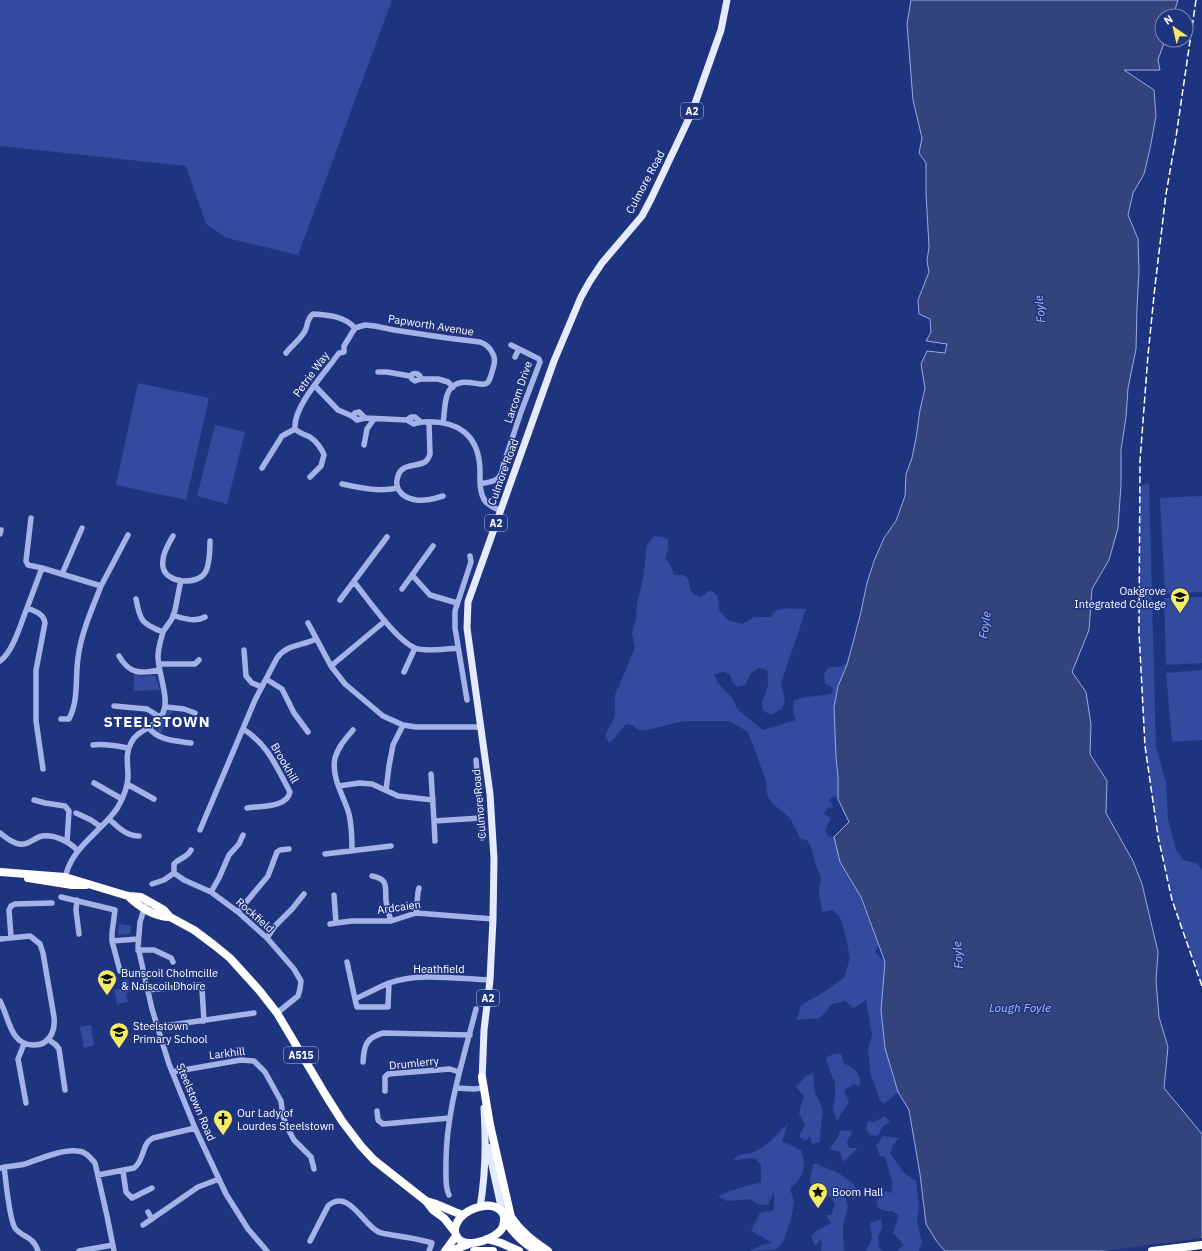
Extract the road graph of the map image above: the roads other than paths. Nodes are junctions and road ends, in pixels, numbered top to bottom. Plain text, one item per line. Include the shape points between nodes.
1 (727, 0) edge
2 (355, 328) junction
3 (511, 345) dead end
4 (519, 349) junction
5 (286, 353) dead end
6 (515, 357) dead end
7 (378, 372) dead end
8 (315, 386) junction
9 (452, 387) junction
10 (374, 419) junction
11 (429, 422) junction
12 (443, 422) junction
13 (295, 429) junction
14 (364, 444) dead end
15 (262, 468) dead end
16 (310, 477) dead end
17 (342, 484) dead end
18 (480, 484) junction
19 (398, 488) junction
20 (443, 496) dead end
21 (500, 511) junction
22 (31, 518) dead end
23 (82, 528) dead end
24 (128, 535) dead end
25 (173, 536) dead end
26 (387, 537) dead end
27 (210, 541) dead end
28 (433, 546) dead end
29 (470, 556) dead end
30 (42, 568) junction
31 (62, 574) junction
32 (412, 575) junction
33 (181, 581) junction
34 (354, 582) junction
35 (101, 586) junction
36 (402, 590) dead end
37 (136, 599) dead end
38 (340, 600) dead end
39 (457, 603) junction
40 (27, 608) junction
41 (173, 615) junction
42 (205, 617) dead end
43 (385, 621) junction
44 (308, 624) dead end
45 (163, 632) junction
46 (316, 639) junction
47 (415, 648) junction
48 (458, 648) junction
49 (244, 650) dead end
50 (119, 656) dead end
51 (199, 660) dead end
52 (0, 661) edge
53 (159, 664) junction
54 (331, 666) junction
55 (159, 670) junction
56 (404, 672) dead end
57 (266, 679) junction
58 (262, 687) junction
59 (466, 700) dead end
60 (114, 706) dead end
61 (166, 707) junction
62 (195, 713) dead end
63 (160, 718) junction
64 (61, 719) dead end
65 (403, 725) junction
66 (481, 727) junction
67 (150, 728) junction
68 (243, 729) junction
69 (353, 730) dead end
70 (308, 732) dead end
71 (191, 743) dead end
72 (93, 745) dead end
73 (128, 748) junction
74 (476, 760) dead end
75 (44, 769) dead end
76 (431, 774) dead end
77 (94, 783) dead end
78 (127, 784) junction
79 (339, 786) junction
80 (386, 790) junction
81 (122, 799) junction
82 (154, 799) dead end
83 (34, 800) dead end
84 (433, 800) junction
85 (247, 808) dead end
86 (76, 813) dead end
87 (481, 818) junction
88 (109, 819) junction
89 (434, 821) junction
90 (102, 827) junction
91 (200, 830) dead end
92 (0, 833) edge
93 (243, 835) dead end
94 (139, 836) dead end
95 (482, 838) dead end
96 (435, 841) dead end
97 (67, 842) junction
98 (391, 846) dead end
99 (289, 849) dead end
100 (191, 850) dead end
101 (78, 851) junction
102 (352, 851) junction
103 (325, 854) dead end
104 (0, 872) edge
105 (174, 872) junction
106 (372, 876) dead end
107 (65, 880) junction
108 (152, 884) dead end
109 (419, 888) dead end
110 (211, 892) junction
111 (304, 894) dead end
112 (334, 895) dead end
113 (62, 897) dead end
114 (77, 900) junction
115 (52, 902) dead end
116 (146, 904) junction
117 (238, 912) junction
118 (416, 913) junction
119 (493, 919) junction
120 (391, 920) junction
121 (336, 923) junction
122 (330, 924) dead end
123 (78, 934) dead end
124 (11, 937) junction
125 (267, 938) junction
126 (0, 939) edge
127 (138, 939) junction
128 (112, 941) junction
129 (138, 950) junction
130 (173, 962) dead end
131 (347, 962) dead end
132 (120, 971) dead end
133 (490, 980) junction
134 (389, 983) junction
135 (147, 990) junction
136 (355, 999) junction
137 (0, 1001) edge
138 (476, 1008) dead end
139 (254, 1013) dead end
140 (277, 1013) junction
141 (204, 1020) junction
142 (157, 1027) junction
143 (470, 1035) junction
144 (48, 1039) junction
145 (24, 1044) junction
146 (363, 1062) dead end
147 (172, 1072) junction
148 (459, 1072) junction
149 (482, 1076) junction
150 (456, 1088) junction
151 (483, 1088) junction
152 (65, 1090) dead end
153 (385, 1090) dead end
154 (26, 1103) dead end
155 (377, 1111) dead end
156 (450, 1118) junction
157 (195, 1128) junction
158 (485, 1137) junction
159 (2, 1167) edge
160 (314, 1169) dead end
161 (123, 1171) junction
162 (98, 1175) junction
163 (219, 1179) junction
164 (152, 1188) dead end
165 (449, 1196) dead end
166 (168, 1199) dead end
167 (426, 1201) junction
168 (173, 1205) junction
169 (480, 1207) junction
170 (148, 1212) dead end
171 (463, 1215) junction
172 (503, 1215) junction
173 (152, 1219) junction
174 (143, 1225) dead end
175 (455, 1234) junction
176 (486, 1239) junction
177 (310, 1241) dead end
178 (1202, 1245) edge
179 (113, 1248) edge
180 (472, 1248) edge
181 (38, 1251) edge
182 (79, 1251) edge
183 (267, 1251) edge
184 (429, 1251) edge
185 (445, 1251) edge
186 (453, 1251) edge
187 (493, 1251) edge
188 (519, 1251) edge
189 (537, 1251) edge
190 (548, 1251) edge
191 (1152, 1251) edge

1 - 21 main road, Culmore Road / A2 via 721,30 679,142 642,216 602,263 581,297 554,361
2 - 5 street via 339,317 313,314 308,320 306,331
2 - 8 street, Petrie Way via 344,346 338,348 339,353
2 - 9 street, Papworth Avenue via 364,325 375,326 486,344 495,361 487,384 464,382
3 - 4 street, Larcom Drive
4 - 6 street, Larcom Drive
4 - 18 street, Larcom Drive via 539,358 540,362 502,474 498,479
7 - 9 street via 410,376 417,374 421,379 438,379 448,382
8 - 10 street via 338,410 352,416 359,412 366,418
8 - 13 street, Petrie Way via 300,406
9 - 12 street via 447,396
10 - 11 street via 407,420 414,424
10 - 14 street via 367,429
11 - 12 street
11 - 19 street via 429,459 403,468 397,478
12 - 18 street via 465,431 477,447
13 - 15 street via 282,436
13 - 16 street via 310,438 324,455 320,466
17 - 19 street via 374,490
18 - 21 street via 485,502
19 - 20 street via 410,499 426,501
21 - 66 main road, Culmore Road / A2 via 468,602 467,628
22 - 30 street via 26,561 28,565
23 - 31 street
24 - 35 street
25 - 33 street via 164,557 163,569 172,578
26 - 34 street
27 - 33 street via 206,572 195,580
28 - 32 street
29 - 39 street via 471,562
30 - 31 street
30 - 40 street
31 - 35 street
32 - 36 street
32 - 39 street via 430,595
33 - 41 street
34 - 38 street
34 - 43 street
35 - 64 street via 82,637 74,709 69,719
37 - 45 street via 138,612 145,624
39 - 48 street via 455,619
40 - 52 street via 11,648
40 - 75 street via 40,614 45,623 36,670 36,721
41 - 42 street via 190,620
41 - 45 street
43 - 47 street
43 - 54 street
44 - 46 street
45 - 53 street via 158,655
46 - 54 street
46 - 57 street via 281,652
47 - 48 street
47 - 56 street
48 - 59 street
49 - 58 street via 246,676 252,683
50 - 55 street via 136,672
51 - 53 street via 195,664
53 - 55 street
54 - 65 street via 359,697 384,716
55 - 61 street
57 - 58 street
57 - 70 street via 282,689 294,713
58 - 68 street
60 - 63 street via 147,709
61 - 62 street
61 - 63 street
63 - 67 street
65 - 66 street via 429,728
65 - 80 street via 393,745
66 - 119 main road, Culmore Road / A2 via 490,794 494,859
67 - 71 street via 155,734 166,739
67 - 73 street via 136,736
68 - 85 street, Brookhill via 261,742 290,792 279,804
68 - 91 street
69 - 79 street via 335,758 336,780
72 - 73 street
73 - 78 street
74 - 87 street
76 - 84 street
77 - 81 street
78 - 81 street
78 - 82 street
79 - 80 street via 372,784
79 - 102 street via 349,816
80 - 84 street via 398,796
81 - 88 street
83 - 97 street via 65,806 69,811
84 - 89 street
86 - 90 street
87 - 89 street
87 - 95 street
88 - 90 street
88 - 94 street via 127,833
89 - 96 street
90 - 101 street
92 - 97 street via 19,844 42,836
93 - 110 street via 229,855
97 - 101 street
98 - 102 street
99 - 117 street via 277,852 268,876
100 - 105 street via 189,855 177,860
101 - 107 street via 69,866
102 - 103 street
104 - 107 highway, A515
105 - 108 street via 164,880
105 - 110 street, Rockfield via 184,880
106 - 120 street via 380,877 384,881
107 - 116 highway, A515 via 92,884 128,896 137,904
109 - 118 street
110 - 117 street, Rockfield
111 - 125 street
112 - 121 street
113 - 114 street
114 - 123 street
114 - 128 street via 115,910
115 - 124 street via 11,906
116 - 127 street, Steelstown Road via 141,915
116 - 140 highway, A515 via 162,917 170,917 194,930 230,958
117 - 125 street, Rockfield
118 - 119 street, Ardcaien
118 - 120 street, Ardcaien
119 - 133 main road, Culmore Road / A2
120 - 121 street, Ardcaien
121 - 122 street, Ardcaien
124 - 126 street
124 - 144 street via 30,936 40,944 43,952 55,1025
125 - 140 street, Rockfield via 301,981 298,996
127 - 128 street
127 - 129 street, Steelstown Road
128 - 132 street
129 - 130 street via 154,950 172,958
129 - 135 street, Steelstown Road
131 - 136 street
133 - 134 street, Heathfield via 423,977
133 - 149 main road, Culmore Road / A2
134 - 136 street, Heathfield
134 - 136 street via 388,1007 357,1007
135 - 141 street via 200,985
135 - 142 street, Steelstown Road
137 - 145 street via 16,1038
138 - 143 street
139 - 141 street
140 - 167 highway, A515 via 342,1121 361,1146 374,1160
141 - 142 street
142 - 147 street, Steelstown Road
143 - 146 street via 383,1033 366,1043
143 - 148 street
144 - 145 street via 38,1046
144 - 152 street via 59,1049
145 - 154 street via 18,1059
147 - 157 street, Steelstown Road
147 - 160 street, Larkhill via 241,1060 254,1061 265,1072 281,1101 286,1127 294,1140 311,1157
148 - 150 street
148 - 153 street, Drumlerry via 450,1069 388,1074 385,1077
149 - 151 main road, Culmore Road / A2
149 - 190 highway via 511,1216 527,1236
150 - 151 street
150 - 156 street
151 - 158 main road, Culmore Road / A2
155 - 156 street via 378,1120 383,1124
156 - 165 street via 446,1157 446,1189
157 - 161 street via 149,1140 138,1165
157 - 163 street, Steelstown Road
158 - 169 main road, Culmore Road / A2 via 484,1182
158 - 172 main road, Culmore Road / A2
159 - 162 street via 77,1150 91,1158
159 - 181 street via 12,1222 18,1232 36,1244
161 - 162 street
161 - 164 street via 126,1192 132,1198
162 - 179 street
163 - 168 street via 198,1187
163 - 183 street, Steelstown Road via 248,1228
166 - 168 street
167 - 171 highway, A515
167 - 175 highway, A515 via 444,1218
168 - 173 street
169 - 171 highway
169 - 172 highway via 496,1207
170 - 173 street
171 - 175 highway via 457,1222
172 - 176 highway via 504,1224 498,1233
172 - 189 highway via 518,1238
173 - 174 street
175 - 180 highway
175 - 185 highway
176 - 180 highway
176 - 188 highway
177 - 184 street via 328,1206 334,1202 344,1202 378,1232 432,1243
178 - 191 highway
179 - 182 street
180 - 186 highway
180 - 187 highway

